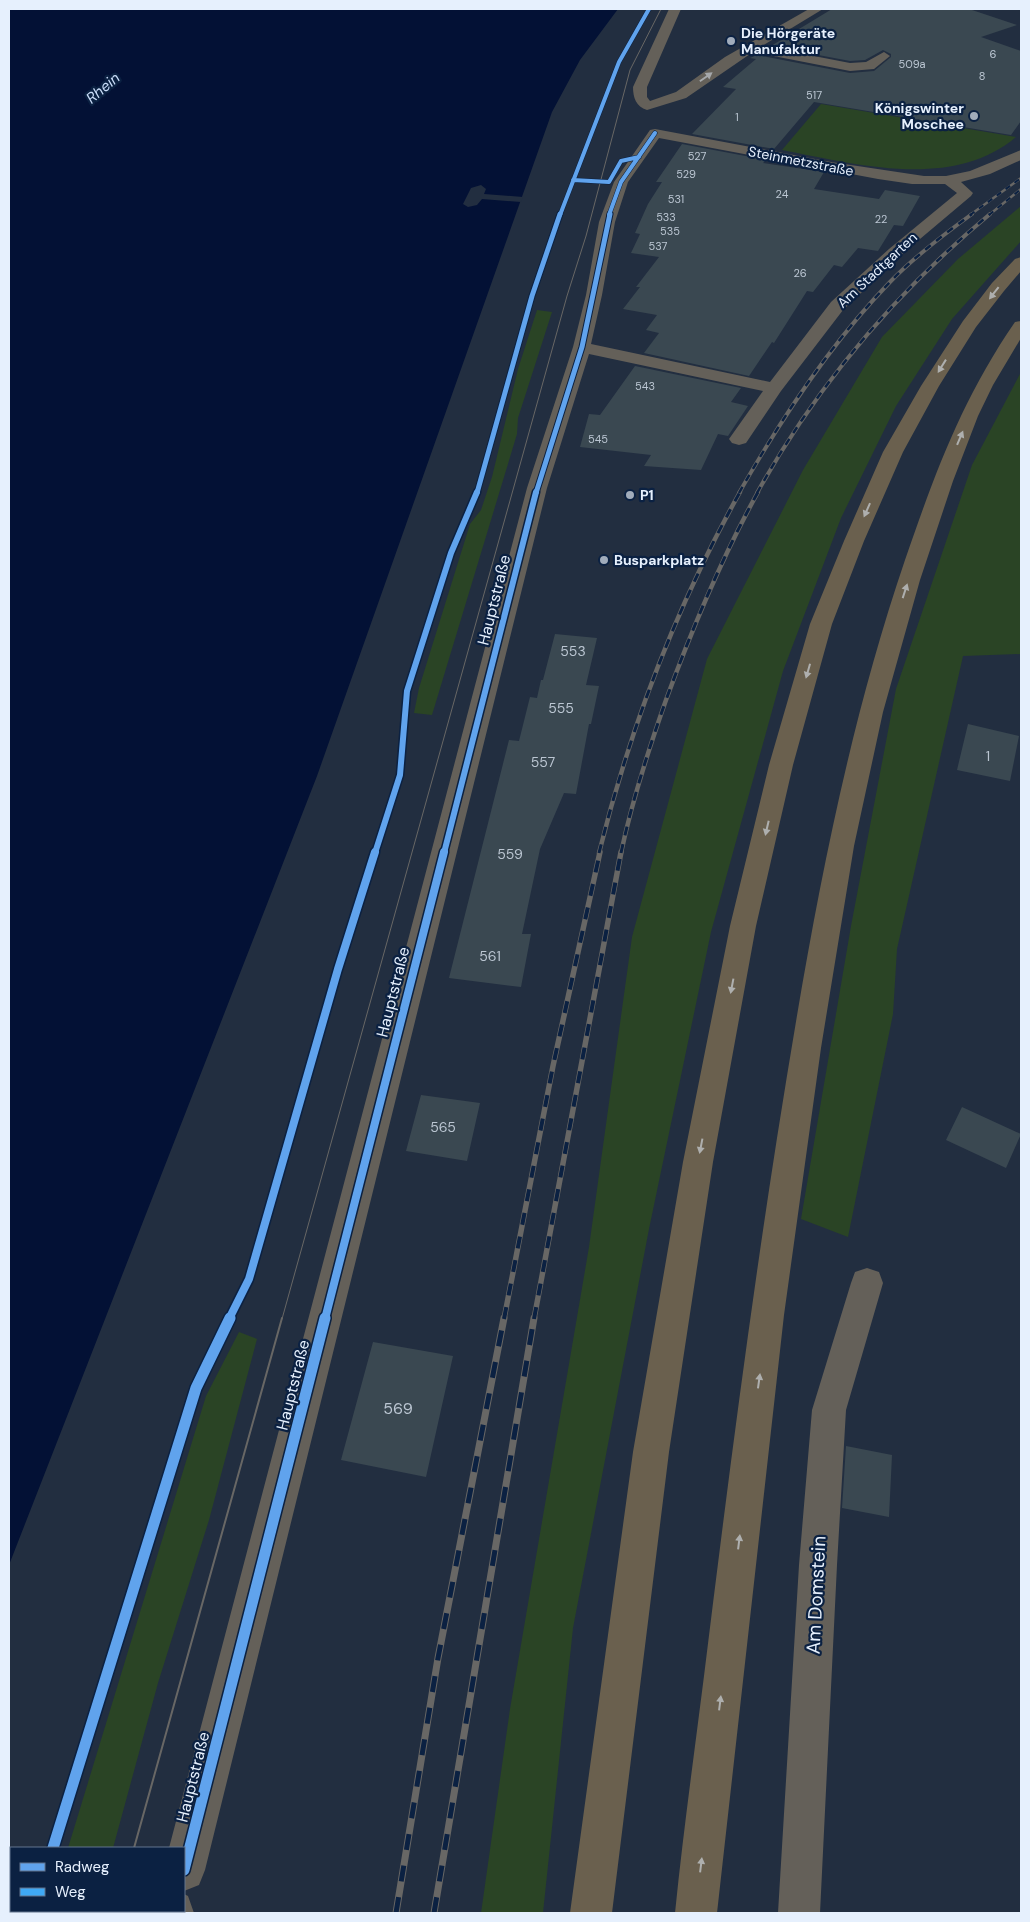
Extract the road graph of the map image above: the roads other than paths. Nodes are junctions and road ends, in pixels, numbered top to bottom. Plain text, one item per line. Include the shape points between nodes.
1 (675, 9) edge
2 (817, 9) edge
3 (752, 48) junction
4 (884, 56) dead end
5 (729, 61) junction
6 (749, 64) dead end
7 (681, 95) junction
8 (680, 112) dead end
9 (649, 120) junction
10 (670, 126) dead end
11 (1021, 154) edge
12 (948, 180) junction
13 (1021, 262) edge
14 (1021, 326) edge
15 (582, 346) junction
16 (774, 388) junction
17 (739, 439) dead end
18 (866, 1283) dead end
19 (185, 1866) edge
20 (591, 1913) edge
21 (696, 1913) edge
22 (799, 1913) edge

1 - 9 street via 640,87 640,98
2 - 3 street
3 - 4 street via 850,67 869,66
3 - 5 street
5 - 6 street
7 -> 5 street
7 - 8 street via 688,100
7 - 9 street
9 - 10 street
9 - 12 street, Steinmetzstraße via 827,166 900,178
9 - 15 street, Hauptstraße via 607,222
11 - 12 street via 999,166
12 - 16 street, Am Stadtgarten via 966,193 894,252 837,306
13 -> 20 highway via 969,325 893,452 821,624 781,765 743,926 696,1171 651,1452
21 -> 14 highway via 748,1464 822,940 856,777 890,638 949,464 978,396
15 - 16 street
15 - 19 street, Hauptstraße via 535,496
16 - 17 street, Am Stadtgarten
18 - 22 street, Am Domstein via 829,1410

